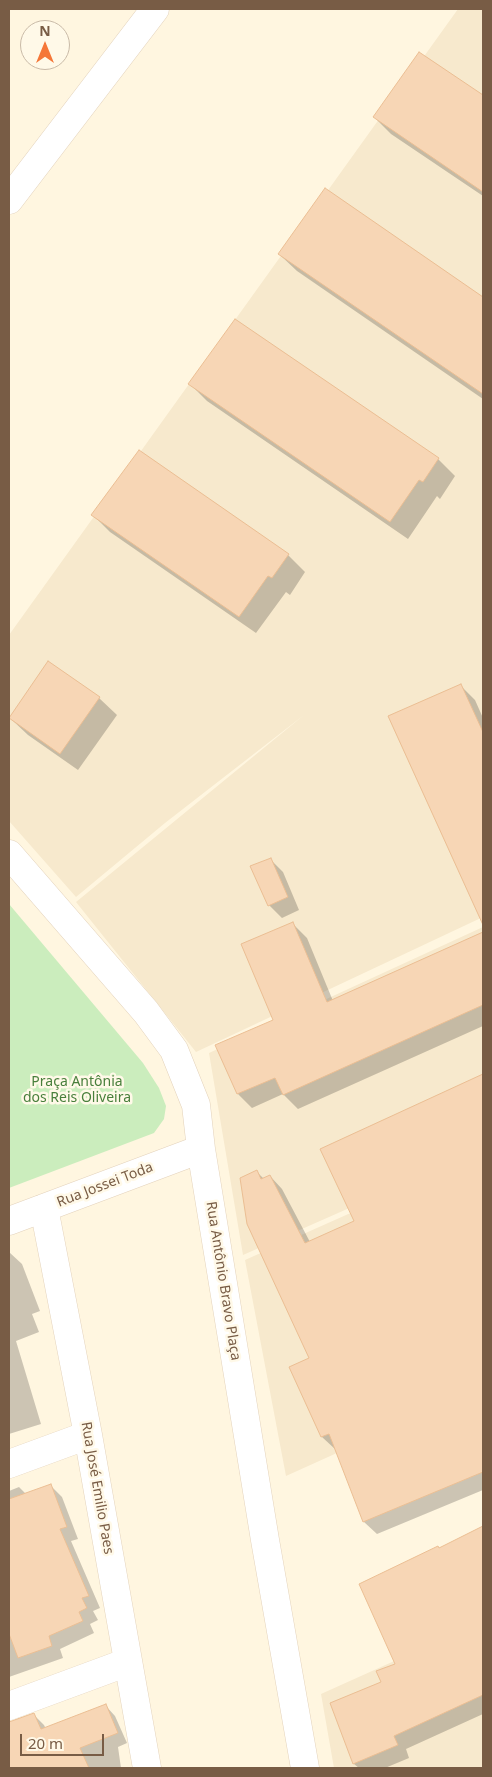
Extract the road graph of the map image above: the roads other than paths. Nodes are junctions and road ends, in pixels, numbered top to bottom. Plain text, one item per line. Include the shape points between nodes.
1 (155, 9) edge
2 (9, 200) edge
3 (9, 854) edge
4 (201, 1148) junction
5 (44, 1208) junction
6 (9, 1221) edge
7 (88, 1435) junction
8 (9, 1464) edge
9 (128, 1662) junction
10 (9, 1706) edge
11 (147, 1768) edge
12 (305, 1768) edge

1 - 2 street
3 - 4 street, Rua Antônio Bravo Plaça via 140,1005 174,1050 196,1105
4 - 5 street, Rua Jossei Toda
4 - 12 street, Rua Antônio Bravo Plaça via 264,1540
5 - 6 street, Rua Jossei Toda
5 - 7 street, Rua José Emilio Paes
7 - 8 street
7 - 9 street, Rua José Emilio Paes
9 - 10 street
9 - 11 street, Rua José Emilio Paes

